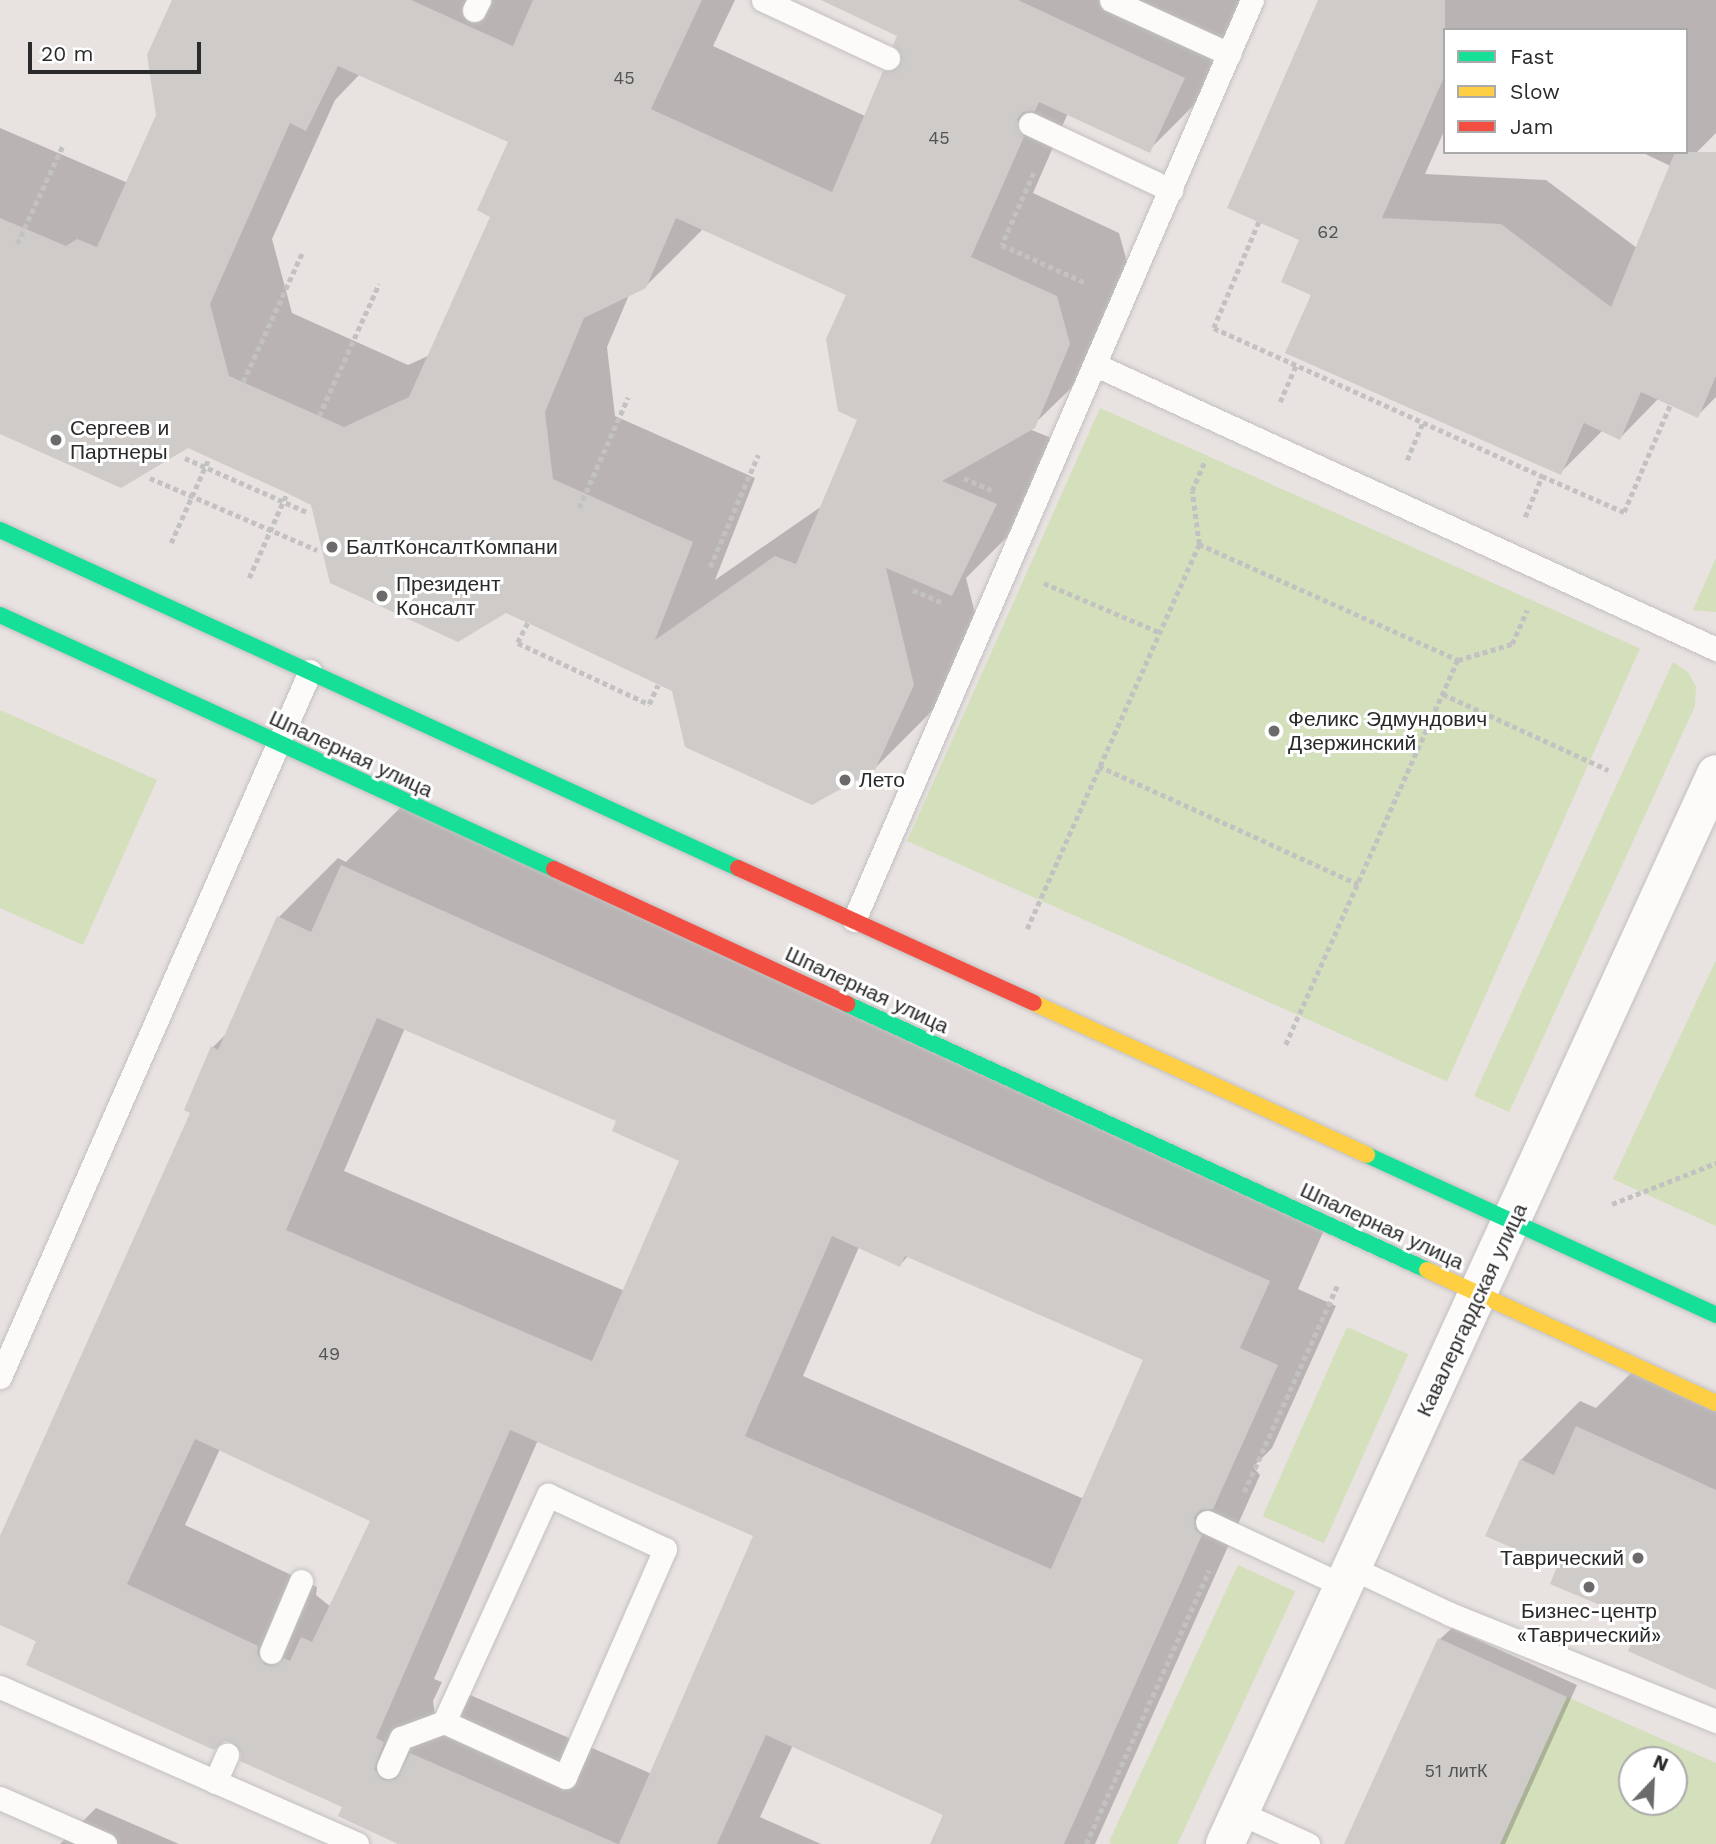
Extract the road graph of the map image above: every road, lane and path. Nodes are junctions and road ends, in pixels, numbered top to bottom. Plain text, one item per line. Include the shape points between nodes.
1 (763, 0) edge
2 (1111, 0) edge
3 (1252, 0) edge
4 (1229, 54) junction
5 (888, 58) dead end
6 (1030, 124) dead end
7 (1051, 134) junction
8 (63, 145) dead end
9 (1171, 190) junction
10 (1259, 222) dead end
11 (17, 244) dead end
12 (303, 251) dead end
13 (379, 284) dead end
14 (1125, 300) junction
15 (1296, 365) junction
16 (1098, 366) junction
17 (1290, 380) dead end
18 (243, 382) dead end
19 (628, 397) dead end
20 (1670, 405) dead end
21 (319, 416) dead end
22 (1220, 422) junction
23 (1423, 422) junction
24 (1417, 436) dead end
25 (758, 455) dead end
26 (185, 458) dead end
27 (209, 458) dead end
28 (205, 467) junction
29 (1542, 476) junction
30 (150, 478) dead end
31 (964, 478) dead end
32 (1536, 491) dead end
33 (286, 493) dead end
34 (1002, 495) dead end
35 (191, 497) junction
36 (283, 502) junction
37 (579, 508) dead end
38 (307, 512) dead end
39 (0, 530) edge
40 (270, 530) junction
41 (171, 543) dead end
42 (1199, 544) junction
43 (317, 550) dead end
44 (710, 567) dead end
45 (1006, 567) junction
46 (1543, 570) junction
47 (249, 578) dead end
48 (913, 590) dead end
49 (950, 605) dead end
50 (0, 615) edge
51 (528, 623) dead end
52 (1159, 632) junction
53 (1716, 649) edge
54 (1458, 660) junction
55 (310, 671) junction
56 (659, 685) dead end
57 (1443, 694) junction
58 (277, 743) junction
59 (1099, 766) junction
60 (1608, 770) dead end
61 (1716, 774) edge
62 (1358, 884) junction
63 (854, 920) junction
64 (1027, 929) dead end
65 (1285, 1046) dead end
66 (1716, 1163) edge
67 (1612, 1204) dead end
68 (1513, 1221) junction
69 (1337, 1286) dead end
70 (1479, 1294) junction
71 (1716, 1315) edge
72 (0, 1377) edge
73 (1716, 1403) edge
74 (1217, 1527) junction
75 (1348, 1577) junction
76 (301, 1580) dead end
77 (271, 1652) dead end
78 (0, 1687) edge
79 (1716, 1721) edge
80 (444, 1722) junction
81 (227, 1755) dead end
82 (388, 1767) dead end
83 (215, 1782) junction
84 (0, 1798) edge
85 (1232, 1828) edge
86 (357, 1838) edge
87 (105, 1844) edge
88 (1086, 1844) edge
89 (1308, 1844) edge

1 - 5 lane
2 - 4 lane
3 - 4 lane
4 - 9 lane
6 - 7 lane
7 - 9 lane
7 - 14 path via 1002,245
8 - 11 path
9 - 14 lane
10 - 15 path via 1214,328
12 - 18 path
13 - 21 path
14 - 16 lane
15 - 17 path
15 - 23 path
16 - 22 lane
16 - 45 lane
19 - 37 path
20 - 29 path via 1624,512
22 - 42 path via 1192,491
22 - 46 lane
23 - 24 path
23 - 29 path
25 - 44 path
26 - 28 path
27 - 28 path
28 - 35 path
28 - 36 path
29 - 32 path
30 - 35 path
31 - 34 path
33 - 36 path
35 - 40 path
35 - 41 path
36 - 38 path
36 - 40 path
39 - 55 street
40 - 43 path
40 - 47 path
42 - 52 path
42 - 54 path
45 - 52 path
45 - 63 lane
46 - 53 lane
46 - 54 path via 1513,644
48 - 49 path
50 - 58 street, Шпалерная улица
51 - 56 path via 518,643 649,704
52 - 59 path
54 - 57 path
55 - 58 lane
55 - 63 street
57 - 60 path
57 - 62 path
58 - 70 street, Шпалерная улица
58 - 72 lane
59 - 62 path
59 - 64 path
61 - 68 street, Кавалергардская улица
62 - 65 path
63 - 68 street
66 - 67 path
68 - 70 street, Кавалергардская улица
68 - 71 street
69 - 74 path
70 - 73 street, Шпалерная улица
70 - 75 street, Кавалергардская улица
74 - 75 lane
74 - 88 path
75 - 79 lane
75 - 85 street, Кавалергардская улица
76 - 77 lane
78 - 83 lane
80 - 80 lane via 548,1495 665,1549 565,1777
80 - 82 lane via 401,1738
81 - 83 lane
83 - 86 lane
84 - 87 lane
85 - 89 lane

